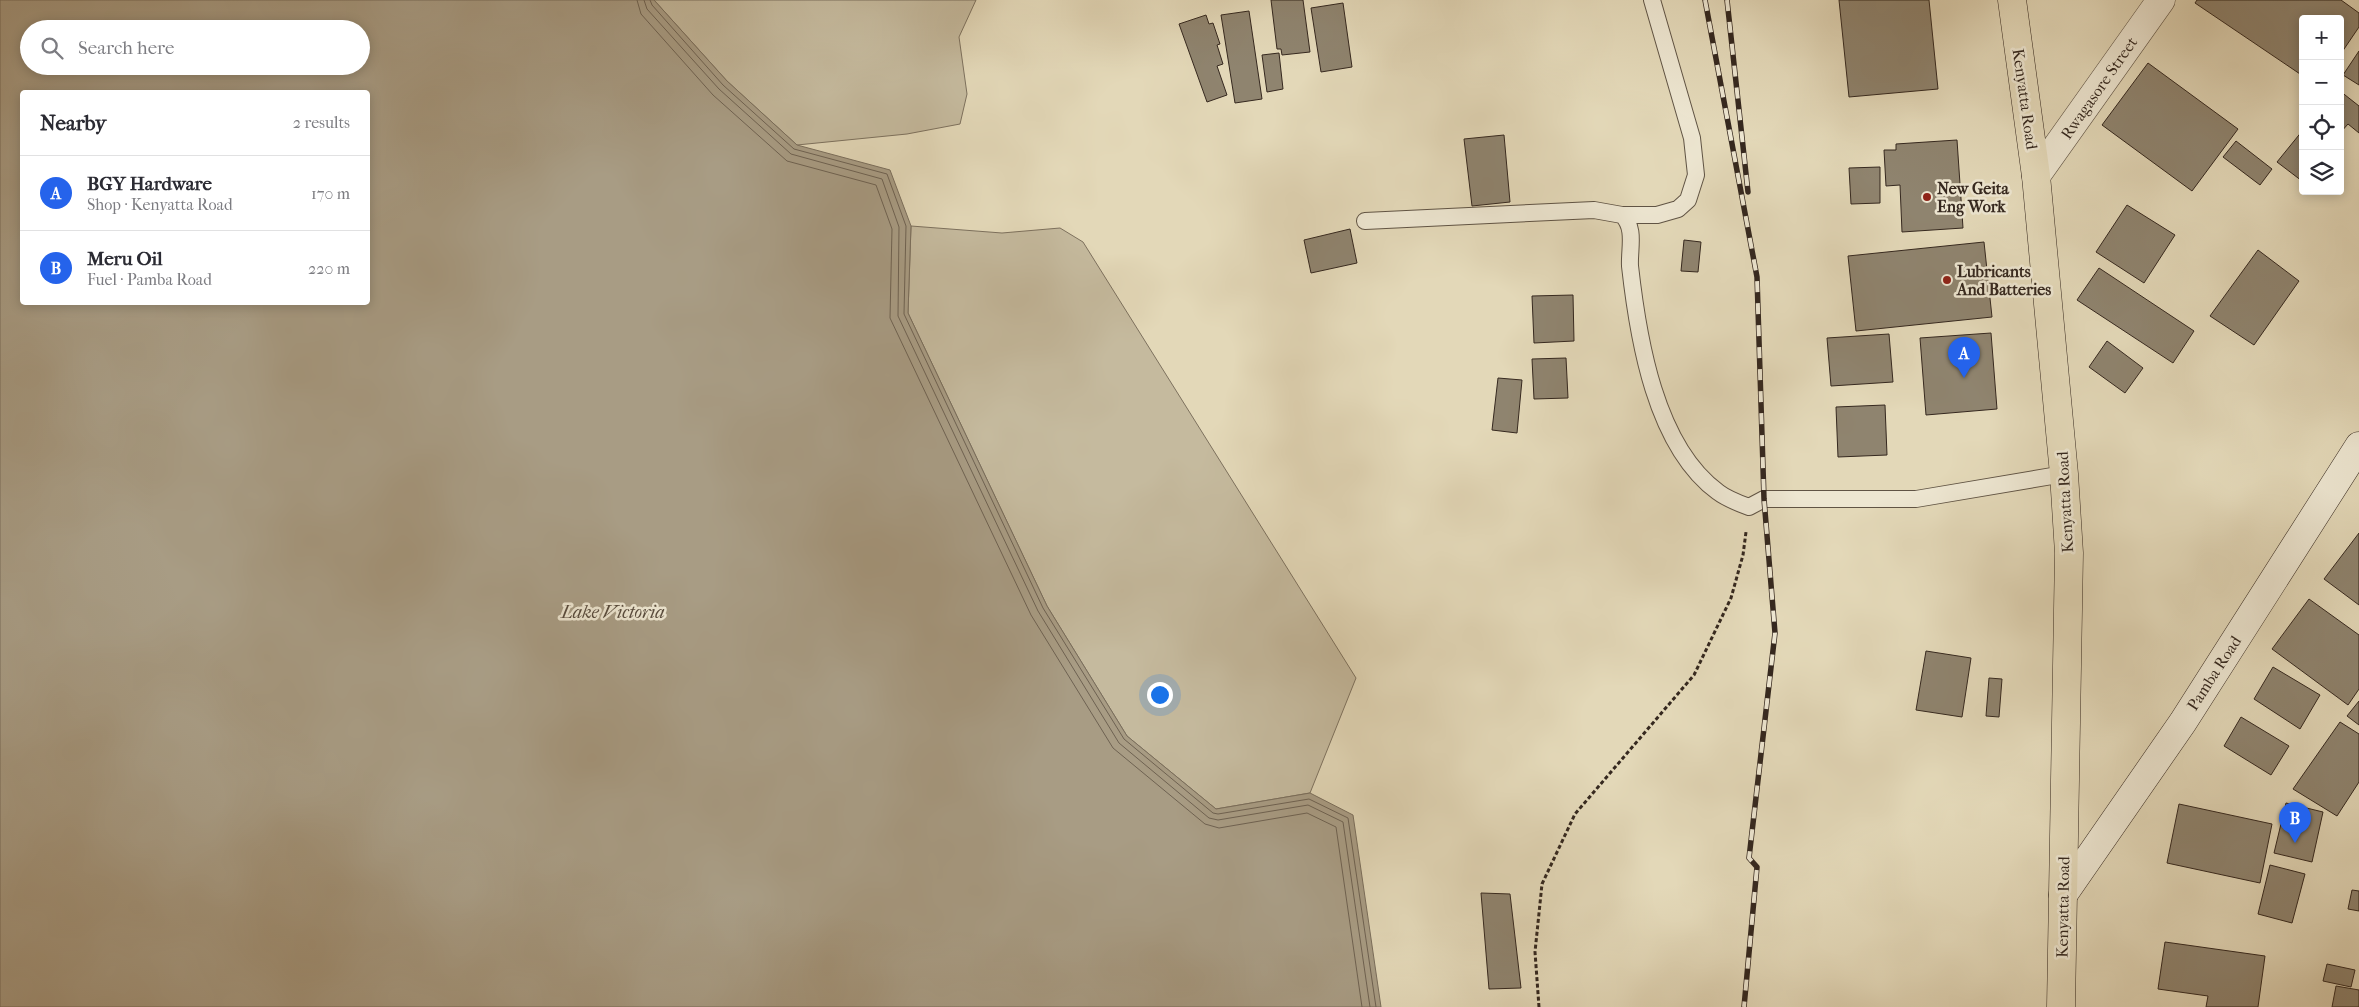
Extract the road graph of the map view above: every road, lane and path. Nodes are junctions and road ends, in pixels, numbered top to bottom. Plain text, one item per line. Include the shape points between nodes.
1 (1652, 0) edge
2 (2161, 0) edge
3 (2014, 2) edge
4 (2036, 176) junction
5 (1622, 215) junction
6 (1366, 220) dead end
7 (2359, 446) edge
8 (2064, 474) junction
9 (1749, 507) junction
10 (2063, 895) junction
11 (1539, 1007) edge
12 (2061, 1007) edge

1 - 5 lane via 1692,138 1696,175 1688,200 1678,209 1657,216
2 - 4 main road, Rwagasore Street
3 - 4 highway, Kenyatta Road
4 - 8 highway, Kenyatta Road
5 - 6 lane via 1594,210
5 - 9 lane via 1629,226 1631,239 1630,262 1637,323 1657,403 1680,449 1699,476 1718,492
7 - 10 main road, Pamba Road via 2183,722
8 - 9 lane via 1916,499 1764,500
8 - 10 highway, Kenyatta Road via 2069,553
9 - 11 path via 1743,555 1731,598 1694,675 1575,814 1542,884 1535,952
10 - 12 highway, Kenyatta Road

